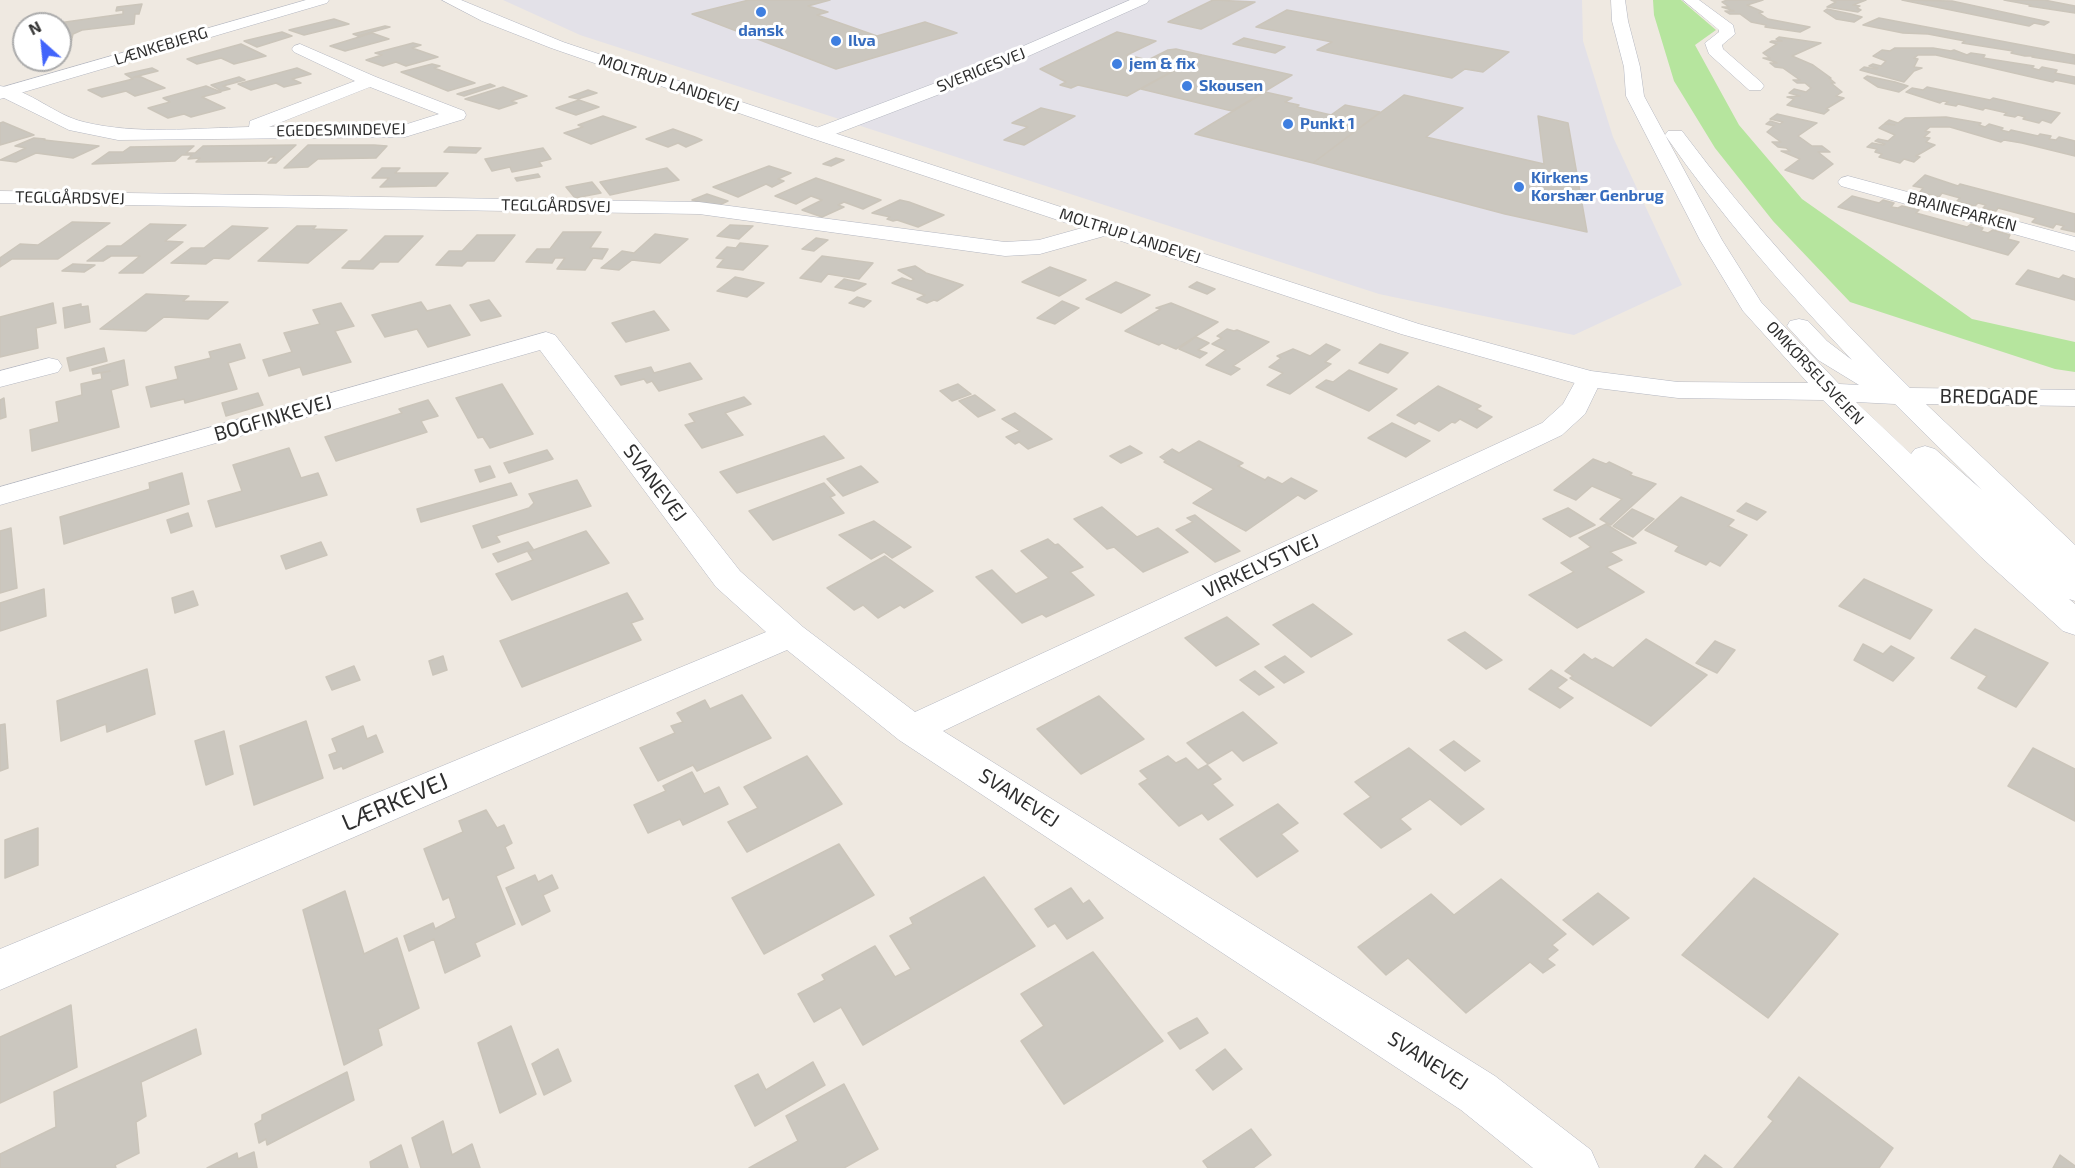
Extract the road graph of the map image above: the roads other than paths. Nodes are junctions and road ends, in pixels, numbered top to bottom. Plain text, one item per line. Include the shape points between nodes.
1 (322, 0) edge
2 (449, 0) edge
3 (1142, 0) edge
4 (1618, 0) edge
5 (1690, 0) edge
6 (300, 50) dead end
7 (1632, 67) junction
8 (370, 81) junction
9 (1755, 86) dead end
10 (3, 92) edge
11 (238, 133) junction
12 (818, 134) junction
13 (1848, 182) dead end
14 (0, 197) edge
15 (1107, 228) junction
16 (1706, 230) junction
17 (2075, 244) edge
18 (546, 340) joint
19 (49, 366) dead end
20 (0, 379) edge
21 (1589, 379) junction
22 (1830, 391) junction
23 (1903, 396) junction
24 (2075, 398) edge
25 (0, 496) edge
26 (2075, 563) edge
27 (2075, 590) edge
28 (2075, 623) edge
29 (791, 635) junction
30 (912, 729) junction
31 (0, 970) edge
32 (1573, 1168) edge

1 - 10 street, LÆNKEBJERG
2 - 12 street, MOLTRUP LANDEVEJ via 557,45
3 - 12 street, SVERIGESVEJ via 960,80
4 - 7 street, OMKØRSELSVEJEN
5 - 9 street via 1727,28 1727,34 1713,43 1715,51
6 - 8 street, EGEDESMINDEVEJ
7 - 16 street, OMKØRSELSVEJEN via 1635,96
7 - 23 street, OMKØRSELSVEJEN via 1705,178 1751,234 1792,283
8 - 11 street, EGEDESMINDEVEJ
8 - 11 street, EGEDESMINDEVEJ via 457,115 405,131
10 - 11 street, EGEDESMINDEVEJ via 76,126 118,134
12 - 15 street, MOLTRUP LANDEVEJ
13 - 17 street, BRAINEPARKEN
14 - 15 street, TEGLGÅRDSVEJ via 699,208 1005,249 1040,246
15 - 21 street, MOLTRUP LANDEVEJ via 1410,329
16 - 22 street, OMKØRSELSVEJEN via 1752,306
16 - 23 street via 1742,260 1822,352 1849,371
18 - 25 street, BOGFINKEVEJ
18 - 29 street, SVANEVEJ via 728,579
19 - 20 street
21 - 22 street, MOLTRUP LANDEVEJ via 1678,390
21 - 30 street, VIRKELYSTVEJ via 1575,408 1552,429
22 - 23 street, BREDGADE
22 - 27 street via 1905,438
22 - 28 street, OMKØRSELSVEJEN via 1992,550
23 - 24 street, BREDGADE
23 - 26 street, OMKØRSELSVEJEN
29 - 30 street, SVANEVEJ
29 - 31 street, LÆRKEVEJ
30 - 32 street, SVANEVEJ via 1478,1093

